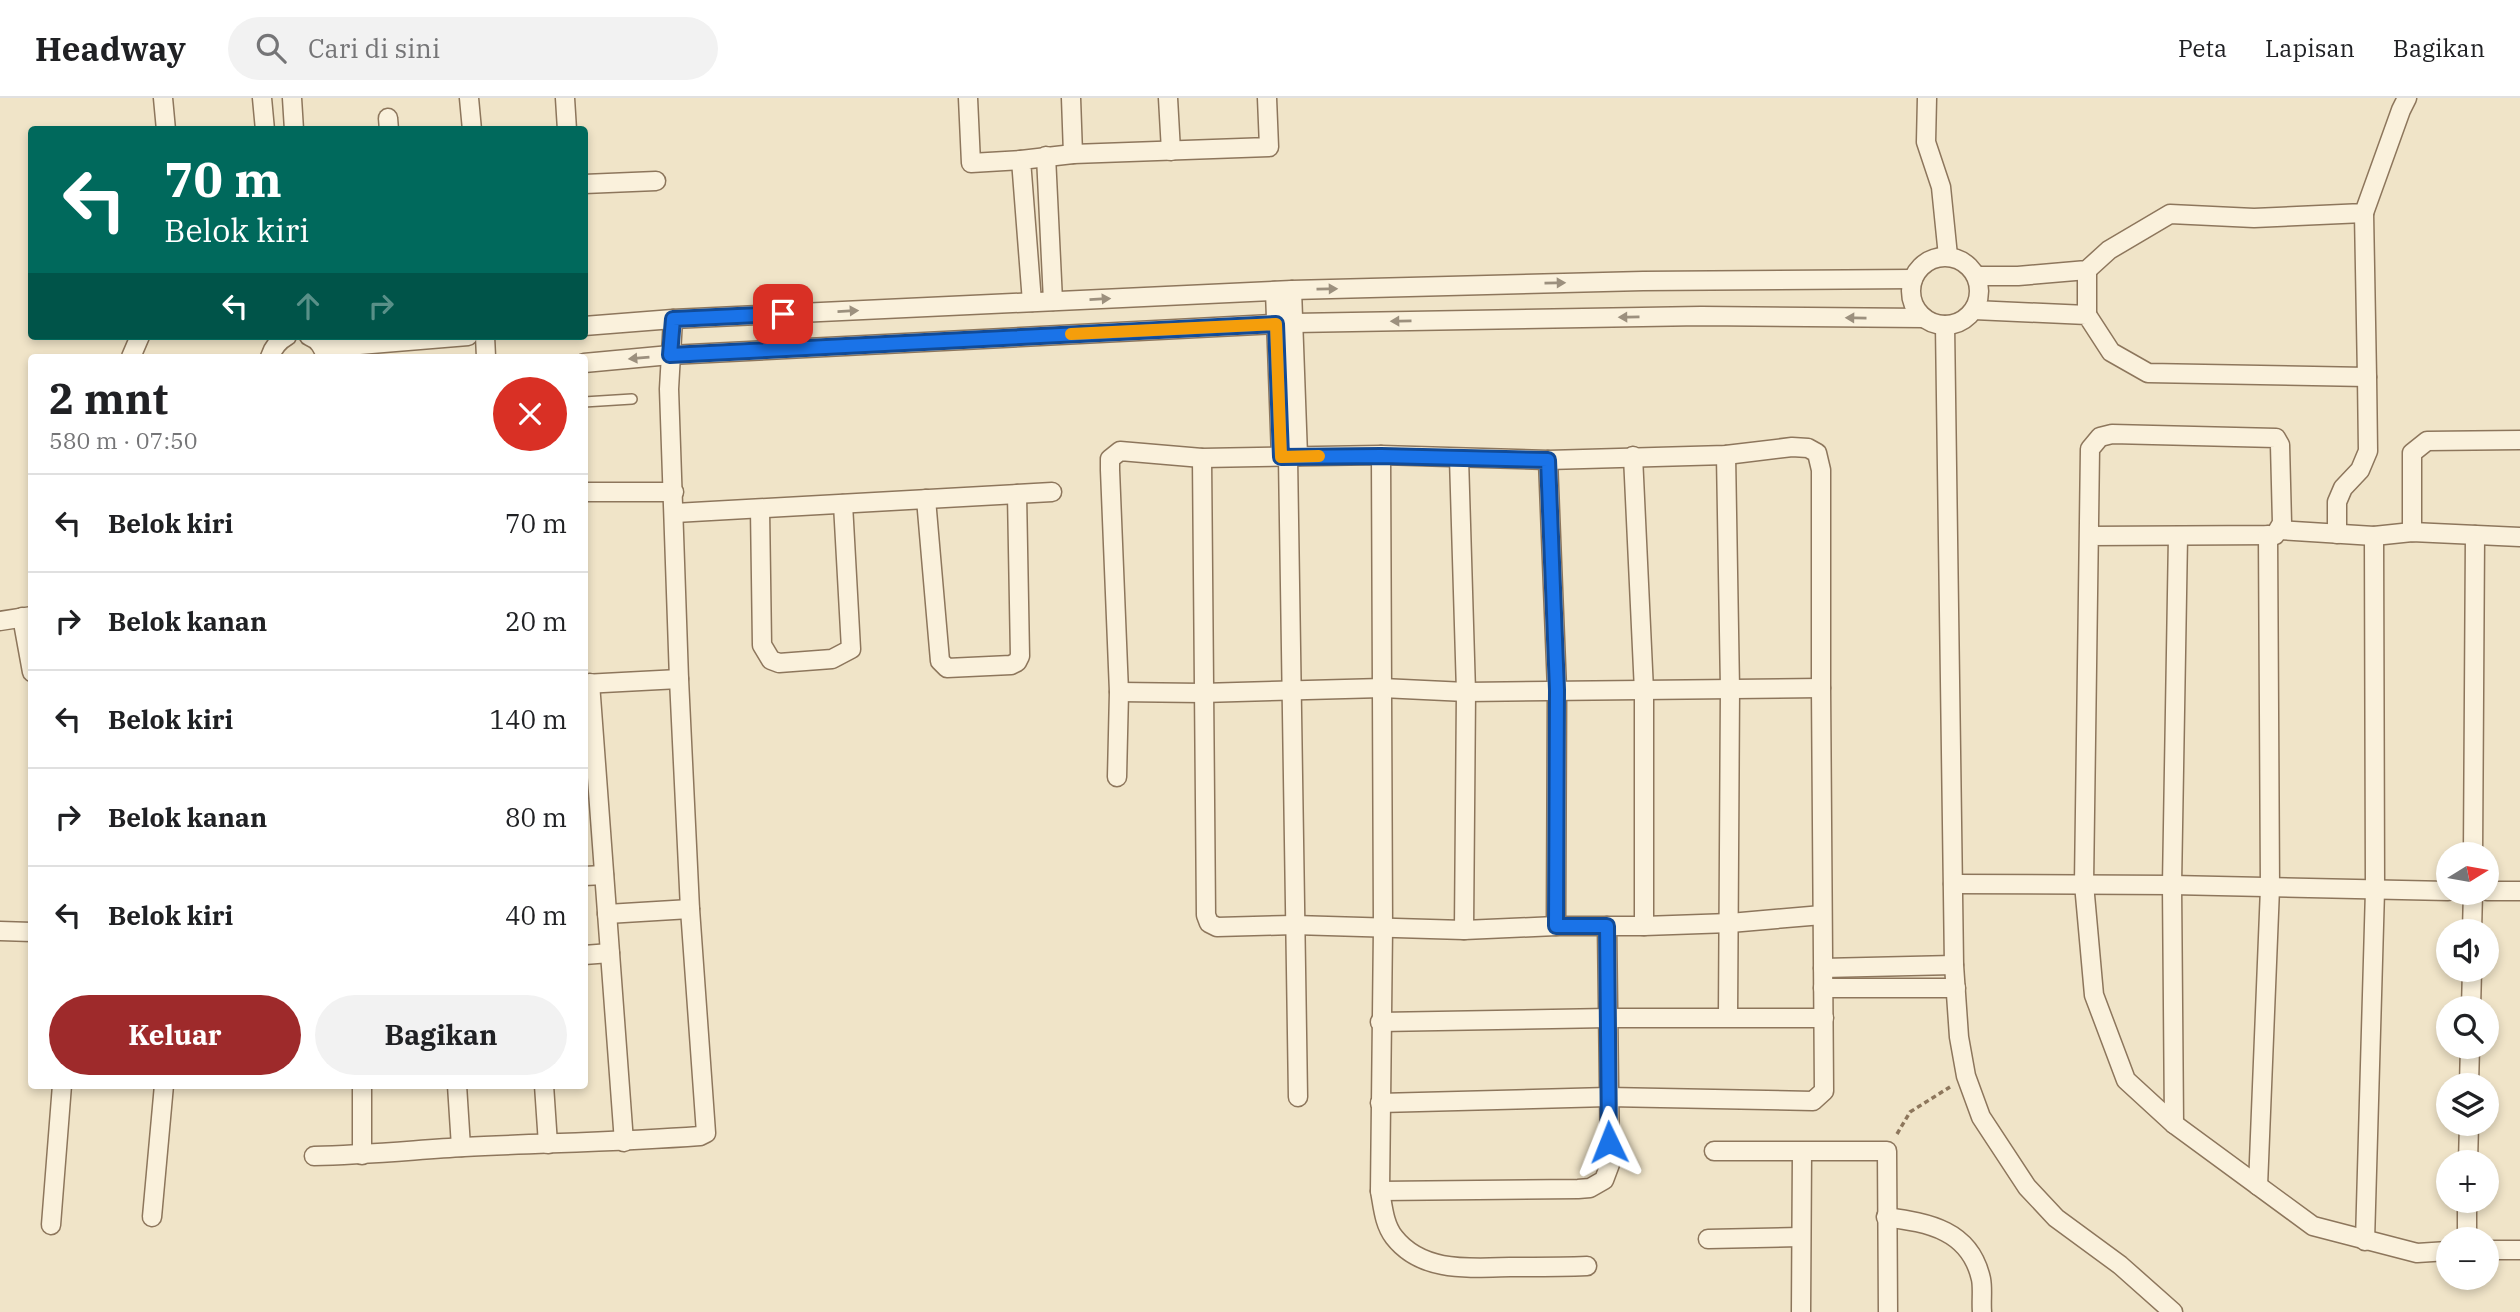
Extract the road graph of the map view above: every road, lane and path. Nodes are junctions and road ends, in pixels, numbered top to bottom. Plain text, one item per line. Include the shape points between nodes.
1 (163, 98) edge
2 (262, 98) edge
3 (292, 98) edge
4 (469, 98) edge
5 (565, 98) edge
6 (968, 98) edge
7 (1071, 98) edge
8 (1168, 98) edge
9 (1267, 98) edge
10 (1927, 98) edge
11 (2407, 98) edge
12 (166, 126) edge
13 (265, 126) edge
14 (294, 126) edge
15 (472, 126) edge
16 (568, 126) edge
17 (1171, 151) junction
18 (1073, 155) junction
19 (1046, 156) junction
20 (1021, 160) junction
21 (656, 181) dead end
22 (588, 184) edge
23 (2364, 213) junction
24 (1948, 256) junction
25 (2087, 270) junction
26 (1976, 276) junction
27 (1913, 279) junction
28 (1284, 290) junction
29 (1053, 301) junction
30 (1032, 302) junction
31 (1974, 310) junction
32 (2087, 315) junction
33 (1924, 318) junction
34 (673, 319) junction
35 (1285, 324) junction
36 (1945, 325) junction
37 (588, 326) edge
38 (432, 340) edge
39 (325, 352) edge
40 (670, 355) junction
41 (588, 363) edge
42 (2367, 377) junction
43 (632, 399) dead end
44 (588, 402) edge
45 (2520, 440) edge
46 (1726, 454) junction
47 (1381, 456) junction
48 (1633, 456) junction
49 (1289, 457) junction
50 (1460, 457) junction
51 (1202, 458) junction
52 (1548, 460) junction
53 (588, 492) edge
54 (674, 492) junction
55 (1052, 492) dead end
56 (1017, 494) junction
57 (926, 499) junction
58 (843, 504) junction
59 (760, 509) junction
60 (675, 513) junction
61 (2412, 532) junction
62 (2274, 533) junction
63 (2337, 534) junction
64 (2475, 535) junction
65 (2088, 536) junction
66 (2178, 536) junction
67 (2374, 536) junction
68 (2520, 537) edge
69 (27, 616) edge
70 (0, 621) edge
71 (679, 679) junction
72 (588, 683) edge
73 (1382, 688) junction
74 (1821, 688) junction
75 (1730, 689) junction
76 (1290, 690) junction
77 (1557, 690) junction
78 (1644, 691) junction
79 (1119, 692) junction
80 (1466, 692) junction
81 (1202, 693) junction
82 (588, 694) edge
83 (1117, 777) dead end
84 (2473, 842) edge
85 (604, 875) junction
86 (588, 876) edge
87 (1953, 884) junction
88 (2084, 884) junction
89 (2172, 885) junction
90 (2270, 888) junction
91 (2375, 890) junction
92 (2436, 891) edge
93 (2499, 891) edge
94 (2520, 891) edge
95 (691, 909) junction
96 (607, 914) junction
97 (1822, 915) junction
98 (1730, 923) junction
99 (1294, 925) junction
100 (1556, 926) junction
101 (1607, 926) junction
102 (1644, 926) junction
103 (1383, 928) junction
104 (1464, 930) junction
105 (0, 931) edge
106 (28, 932) edge
107 (610, 953) junction
108 (588, 954) edge
109 (1954, 965) junction
110 (1823, 968) junction
111 (1823, 988) junction
112 (1956, 988) junction
113 (1728, 1017) junction
114 (1608, 1018) junction
115 (1824, 1018) junction
116 (1380, 1022) junction
117 (1966, 1076) junction
118 (62, 1089) edge
119 (164, 1089) edge
120 (362, 1089) edge
121 (457, 1089) edge
122 (544, 1089) edge
123 (1298, 1097) dead end
124 (1608, 1097) junction
125 (1380, 1103) junction
126 (2174, 1124) junction
127 (624, 1142) junction
128 (548, 1143) junction
129 (461, 1147) junction
130 (1714, 1151) dead end
131 (1887, 1151) junction
132 (1802, 1152) junction
133 (362, 1155) junction
134 (314, 1156) dead end
135 (2258, 1186) junction
136 (1380, 1191) junction
137 (152, 1217) dead end
138 (1886, 1217) junction
139 (51, 1225) dead end
140 (1800, 1237) junction
141 (1708, 1239) dead end
142 (2365, 1241) junction
143 (2499, 1250) edge
144 (2520, 1250) edge
145 (2436, 1252) edge
146 (1587, 1266) dead end
147 (2155, 1305) edge
148 (1801, 1312) edge
149 (1888, 1312) edge
150 (1982, 1312) edge
151 (2173, 1312) edge

1 - 12 street
2 - 13 street
3 - 14 street
4 - 15 street
5 - 16 street
6 - 20 street via 971,163
7 - 18 street
8 - 17 street
9 - 17 street via 1269,147
10 - 24 street via 1926,142 1941,187
11 - 23 street
17 - 18 street
18 - 19 street
19 - 20 street
19 - 29 street
20 - 30 street
21 - 22 street
23 - 25 street via 2254,218 2170,214 2109,250
23 - 42 street
24 - 26 street via 1970,266
24 - 27 street via 1923,264
25 - 26 street
25 - 32 street
26 - 31 street via 1980,287
28 -> 27 street
27 - 33 street via 1912,300
29 -> 28 street
28 - 35 street
29 - 30 street
34 -> 30 street
31 - 32 street
31 - 36 street via 1966,319
32 - 42 street via 2111,352 2148,373
33 -> 35 street via 1701,316
33 - 36 street
34 - 37 street
34 - 40 street
35 - 40 street
35 - 49 street
36 - 87 street
38 - 39 street
40 -> 41 street
40 - 54 street
42 - 63 street via 2368,451 2337,502
43 - 44 lane
45 - 61 street via 2427,441 2412,453
46 - 48 street
46 - 74 street via 1792,447 1817,453 1821,470
46 - 75 street
47 - 49 street
47 - 50 street
47 - 73 street
48 - 52 street
48 - 78 street
49 - 51 street
49 - 76 street
50 - 52 street
50 - 80 street
51 - 79 street via 1134,451 1110,458
51 - 81 street
52 - 77 street
53 - 54 street
54 - 60 street
55 - 56 street
56 - 57 street
56 - 57 street via 1020,656 1011,665 947,668 940,661
57 - 58 street
58 - 59 street
58 - 59 street via 851,649 832,660 779,663 771,660 762,645
59 - 60 street
60 - 71 street
61 - 64 street
61 - 67 street
62 - 63 street
62 - 65 street via 2282,523 2281,456 2276,438 2112,435 2100,437 2090,449
62 - 66 street
62 - 90 street
63 - 67 street
64 - 68 street
64 - 84 street
65 - 66 street
65 - 88 street
66 - 89 street
67 - 91 street
69 - 70 street
71 - 72 street
71 - 95 street
73 - 76 street
73 - 80 street
73 - 103 street
74 - 75 street
74 - 97 street
75 - 78 street
75 - 98 street
76 - 81 street
76 - 99 street
77 - 78 street
77 - 80 street
77 - 100 street
78 - 102 street
79 - 81 street
79 - 83 street
80 - 104 street
81 - 99 street via 1209,923 1217,927
82 - 85 street
85 - 86 street
85 - 96 street
87 - 88 street
87 - 109 street
88 - 89 street
88 - 126 street via 2094,995 2126,1080
89 - 90 street
89 - 126 street
90 - 91 street
90 - 135 street
91 - 92 street
91 - 142 street
93 - 94 street
95 - 96 street
95 - 127 street via 706,1133
96 - 107 street
97 - 98 street
97 - 110 street
98 - 102 street
98 - 113 street
99 - 103 street
99 - 123 street
100 - 101 street
100 - 104 street
101 - 102 street
101 - 114 street
103 - 104 street
103 - 116 street
105 - 106 street
107 - 108 street
107 - 127 street
109 - 110 street
109 - 112 street
110 - 111 street
111 - 112 street
111 - 115 street
112 - 117 street
113 - 114 street
113 - 115 street
114 - 116 street
114 - 124 street
115 - 124 street via 1826,1084 1814,1101
116 - 125 street
117 - 131 path via 1910,1112
117 - 147 street via 1981,1118 2027,1187 2056,1218 2120,1265
118 - 139 street
119 - 137 street
120 - 133 street
121 - 129 street
122 - 128 street
124 - 125 street
124 - 136 street via 1610,1164 1598,1185
125 - 136 street
126 - 135 street
127 - 128 street
128 - 129 street
129 - 133 street
130 - 132 street
131 - 132 street
131 - 138 street
132 - 140 street
133 - 134 street
135 - 142 street via 2313,1226
136 - 146 street via 1385,1220 1394,1236 1426,1261 1454,1268
138 - 149 street
138 - 150 street via 1937,1227 1958,1239 1981,1280
140 - 141 street
140 - 148 street
142 - 145 street via 2417,1253
143 - 144 street
147 - 151 street

